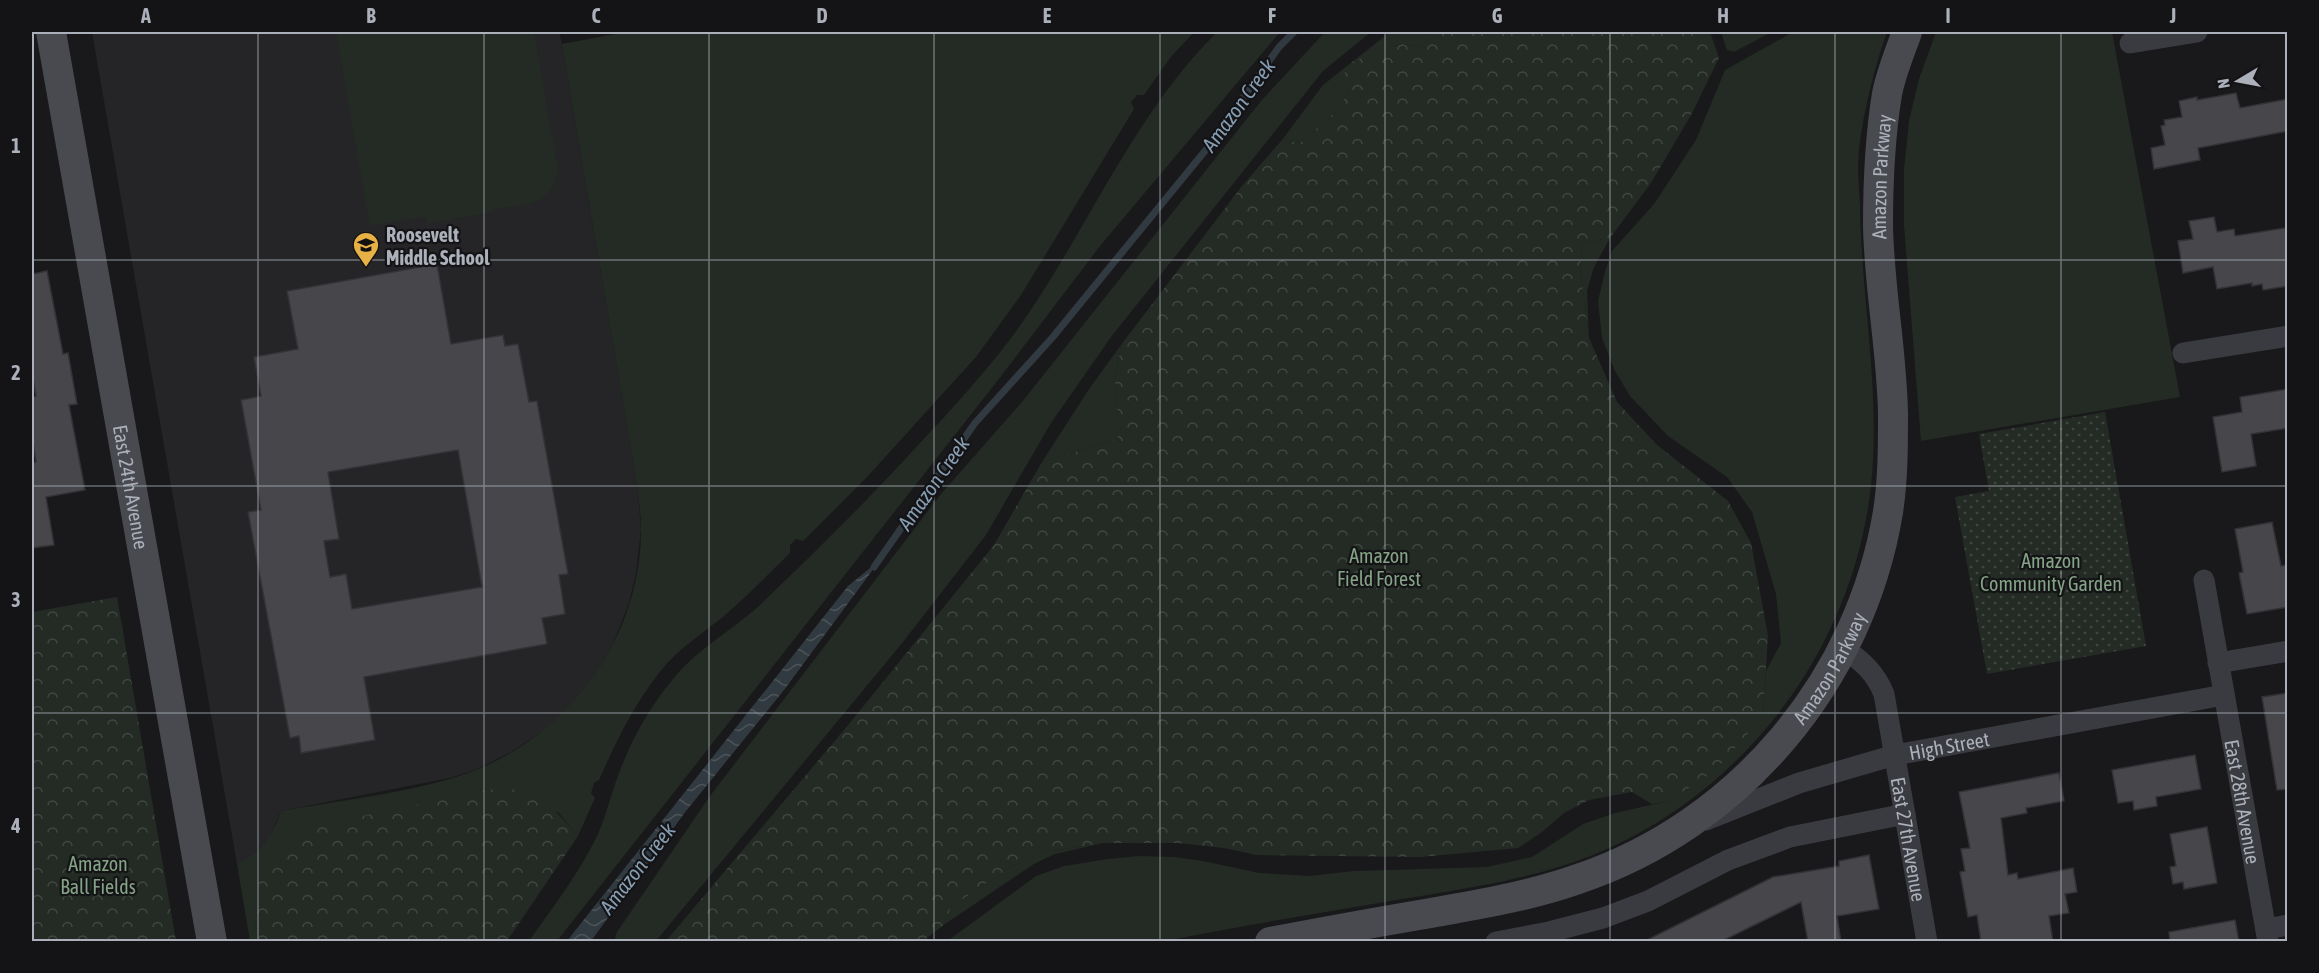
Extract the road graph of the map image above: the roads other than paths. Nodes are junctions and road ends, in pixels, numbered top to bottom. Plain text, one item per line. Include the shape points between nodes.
1 (51, 32) edge
2 (1907, 32) edge
3 (2197, 32) edge
4 (2130, 43) dead end
5 (2288, 336) edge
6 (2183, 353) dead end
7 (2204, 580) dead end
8 (1843, 648) junction
9 (2288, 651) edge
10 (2218, 663) junction
11 (2224, 695) junction
12 (1894, 755) junction
13 (1905, 814) junction
14 (1683, 829) junction
15 (2288, 925) edge
16 (2267, 935) edge
17 (212, 942) edge
18 (1270, 942) edge
19 (1496, 942) edge
20 (1927, 942) edge

1 - 17 main road, East 24th Avenue
2 - 8 main road, Amazon Parkway via 1888,91 1880,151 1878,226 1892,391 1893,452 1888,511 1859,615
3 - 4 street
5 - 6 street
7 - 10 street, East 28th Avenue
8 - 12 street, East 27th Avenue via 1878,678
8 - 14 main road, Amazon Parkway via 1790,732 1757,769
9 - 10 street
10 - 11 street, East 28th Avenue
11 - 12 street, High Street
11 - 16 street, East 28th Avenue
12 - 13 street, East 27th Avenue
12 - 14 street, High Street via 1799,783
13 - 19 street via 1790,837 1728,860 1648,902 1603,918
13 - 20 street, East 27th Avenue
14 - 18 main road, Amazon Parkway via 1638,855 1524,896
15 - 16 street

